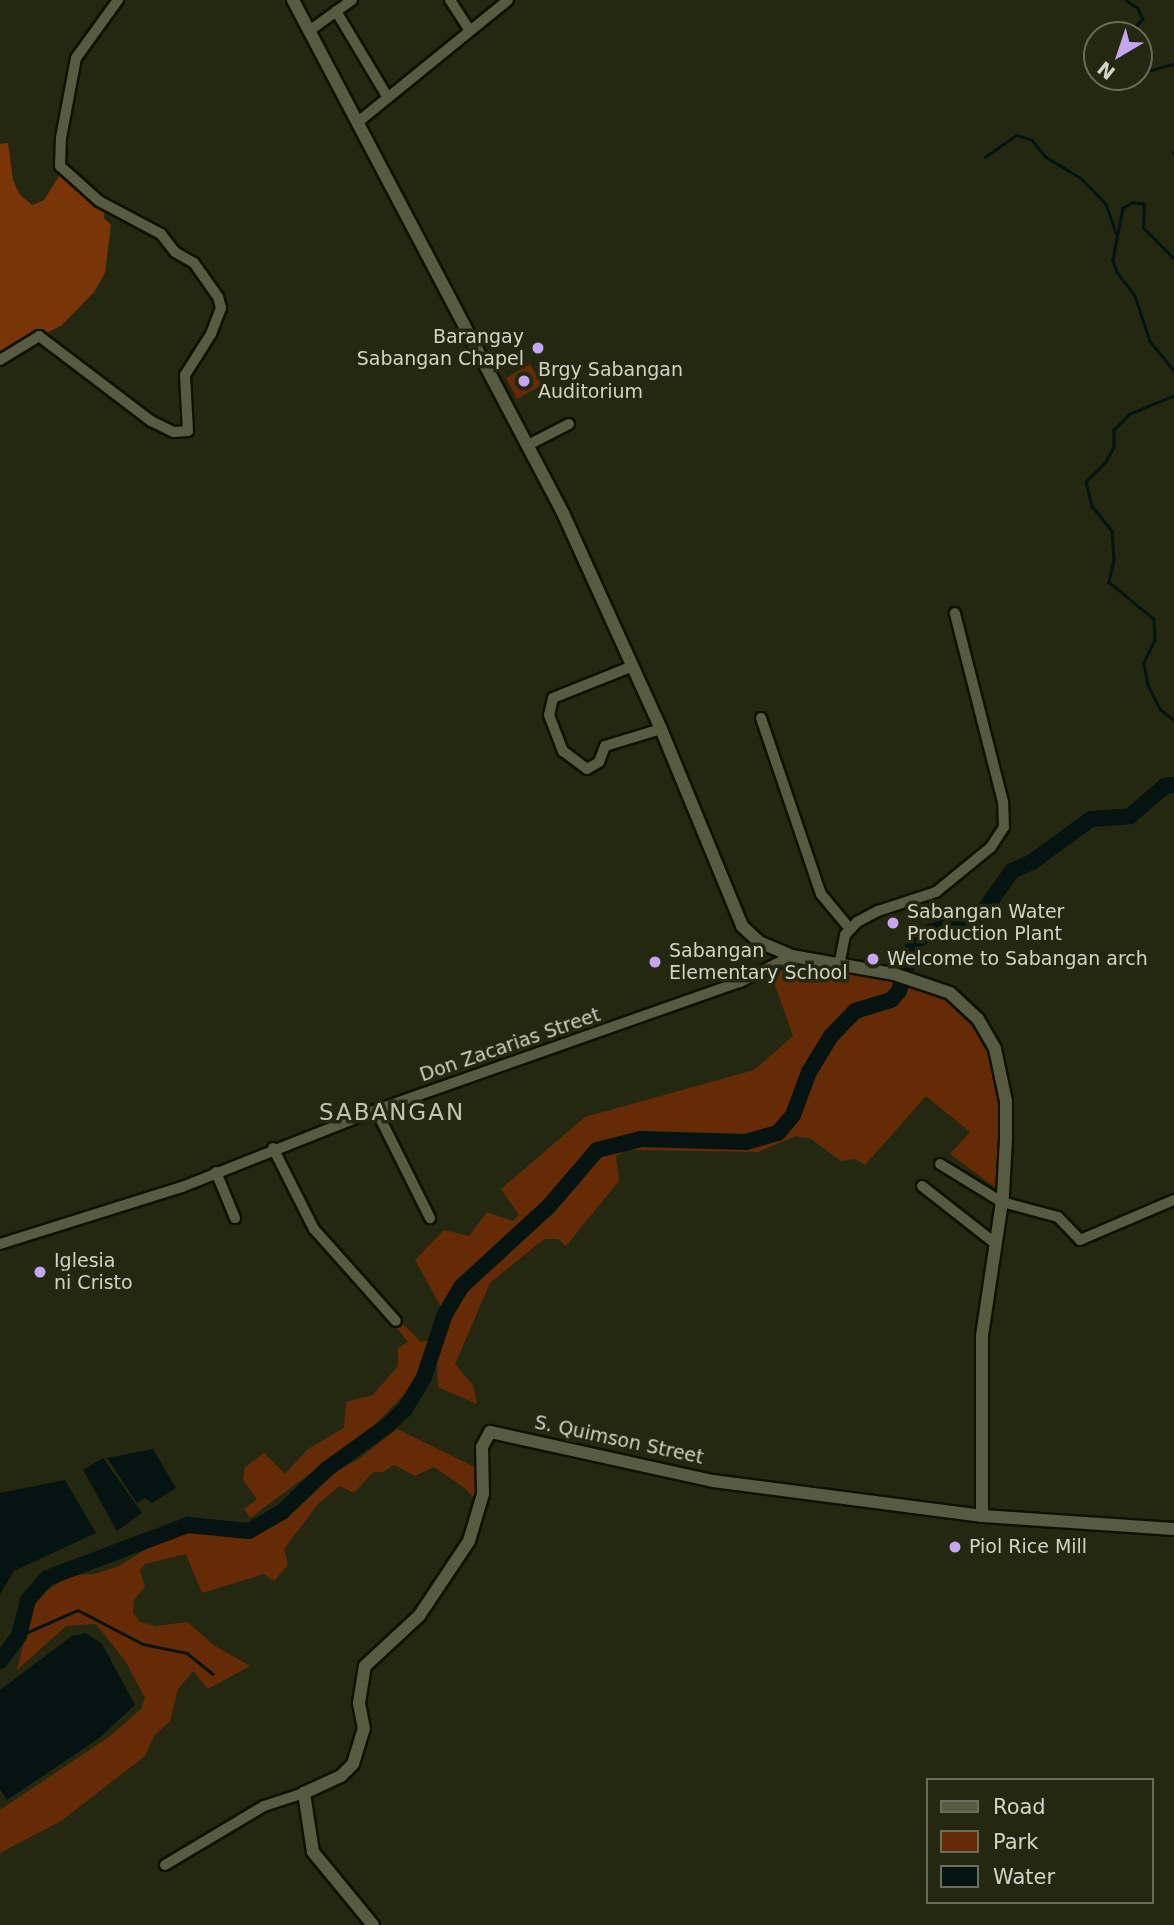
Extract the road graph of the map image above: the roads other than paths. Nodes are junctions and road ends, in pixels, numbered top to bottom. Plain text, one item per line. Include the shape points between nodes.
1 (118, 0) edge
2 (293, 0) edge
3 (352, 0) edge
4 (450, 0) edge
5 (508, 0) edge
6 (336, 11) junction
7 (469, 29) junction
8 (309, 31) junction
9 (388, 99) junction
10 (358, 122) junction
11 (0, 360) edge
12 (569, 424) dead end
13 (528, 445) junction
14 (955, 613) dead end
15 (633, 666) junction
16 (761, 718) dead end
17 (661, 729) junction
18 (850, 929) junction
19 (792, 956) junction
20 (839, 966) junction
21 (376, 1110) junction
22 (273, 1148) junction
23 (940, 1164) dead end
24 (216, 1172) junction
25 (922, 1186) dead end
26 (1174, 1199) edge
27 (1002, 1202) junction
28 (235, 1218) dead end
29 (430, 1218) dead end
30 (2, 1241) edge
31 (996, 1244) junction
32 (396, 1321) dead end
33 (982, 1516) junction
34 (1174, 1529) edge
35 (304, 1793) junction
36 (164, 1865) dead end
37 (373, 1925) edge

1 - 11 street via 76,58 60,166 99,201 161,234 175,252 194,263 218,297 221,308 211,334 185,375 188,431 174,432 151,421 39,337
2 - 8 street
3 - 6 street
4 - 7 street
5 - 7 street
6 - 8 street
6 - 9 street
7 - 9 street
8 - 10 street
9 - 10 street
10 - 13 street
12 - 13 street
13 - 15 street
14 - 18 street via 1003,802 1004,827 991,847 936,892 878,911
15 - 17 street
15 - 17 street via 553,698 549,715 563,751 587,769 598,762 605,746
16 - 18 street via 821,894
17 - 19 street via 736,917 759,942
18 - 20 street
19 - 20 street
19 - 21 street, Don Zacarias Street via 740,982
20 - 27 street via 900,976 958,999 982,1024 995,1049 1006,1101
21 - 22 street, Don Zacarias Street
21 - 29 street
22 - 24 street, Don Zacarias Street
22 - 32 street via 314,1229
23 - 27 street
24 - 28 street
24 - 30 street, Don Zacarias Street
25 - 31 street
26 - 27 street via 1080,1240 1058,1217
27 - 31 street
31 - 33 street via 982,1336
33 - 34 street, S. Quimson Street
33 - 35 street, S. Quimson Street via 700,1478 490,1432 482,1447 483,1494 469,1541 419,1616 365,1666 359,1703 364,1729 353,1764 341,1776
35 - 36 street via 264,1806
35 - 37 street via 313,1852

